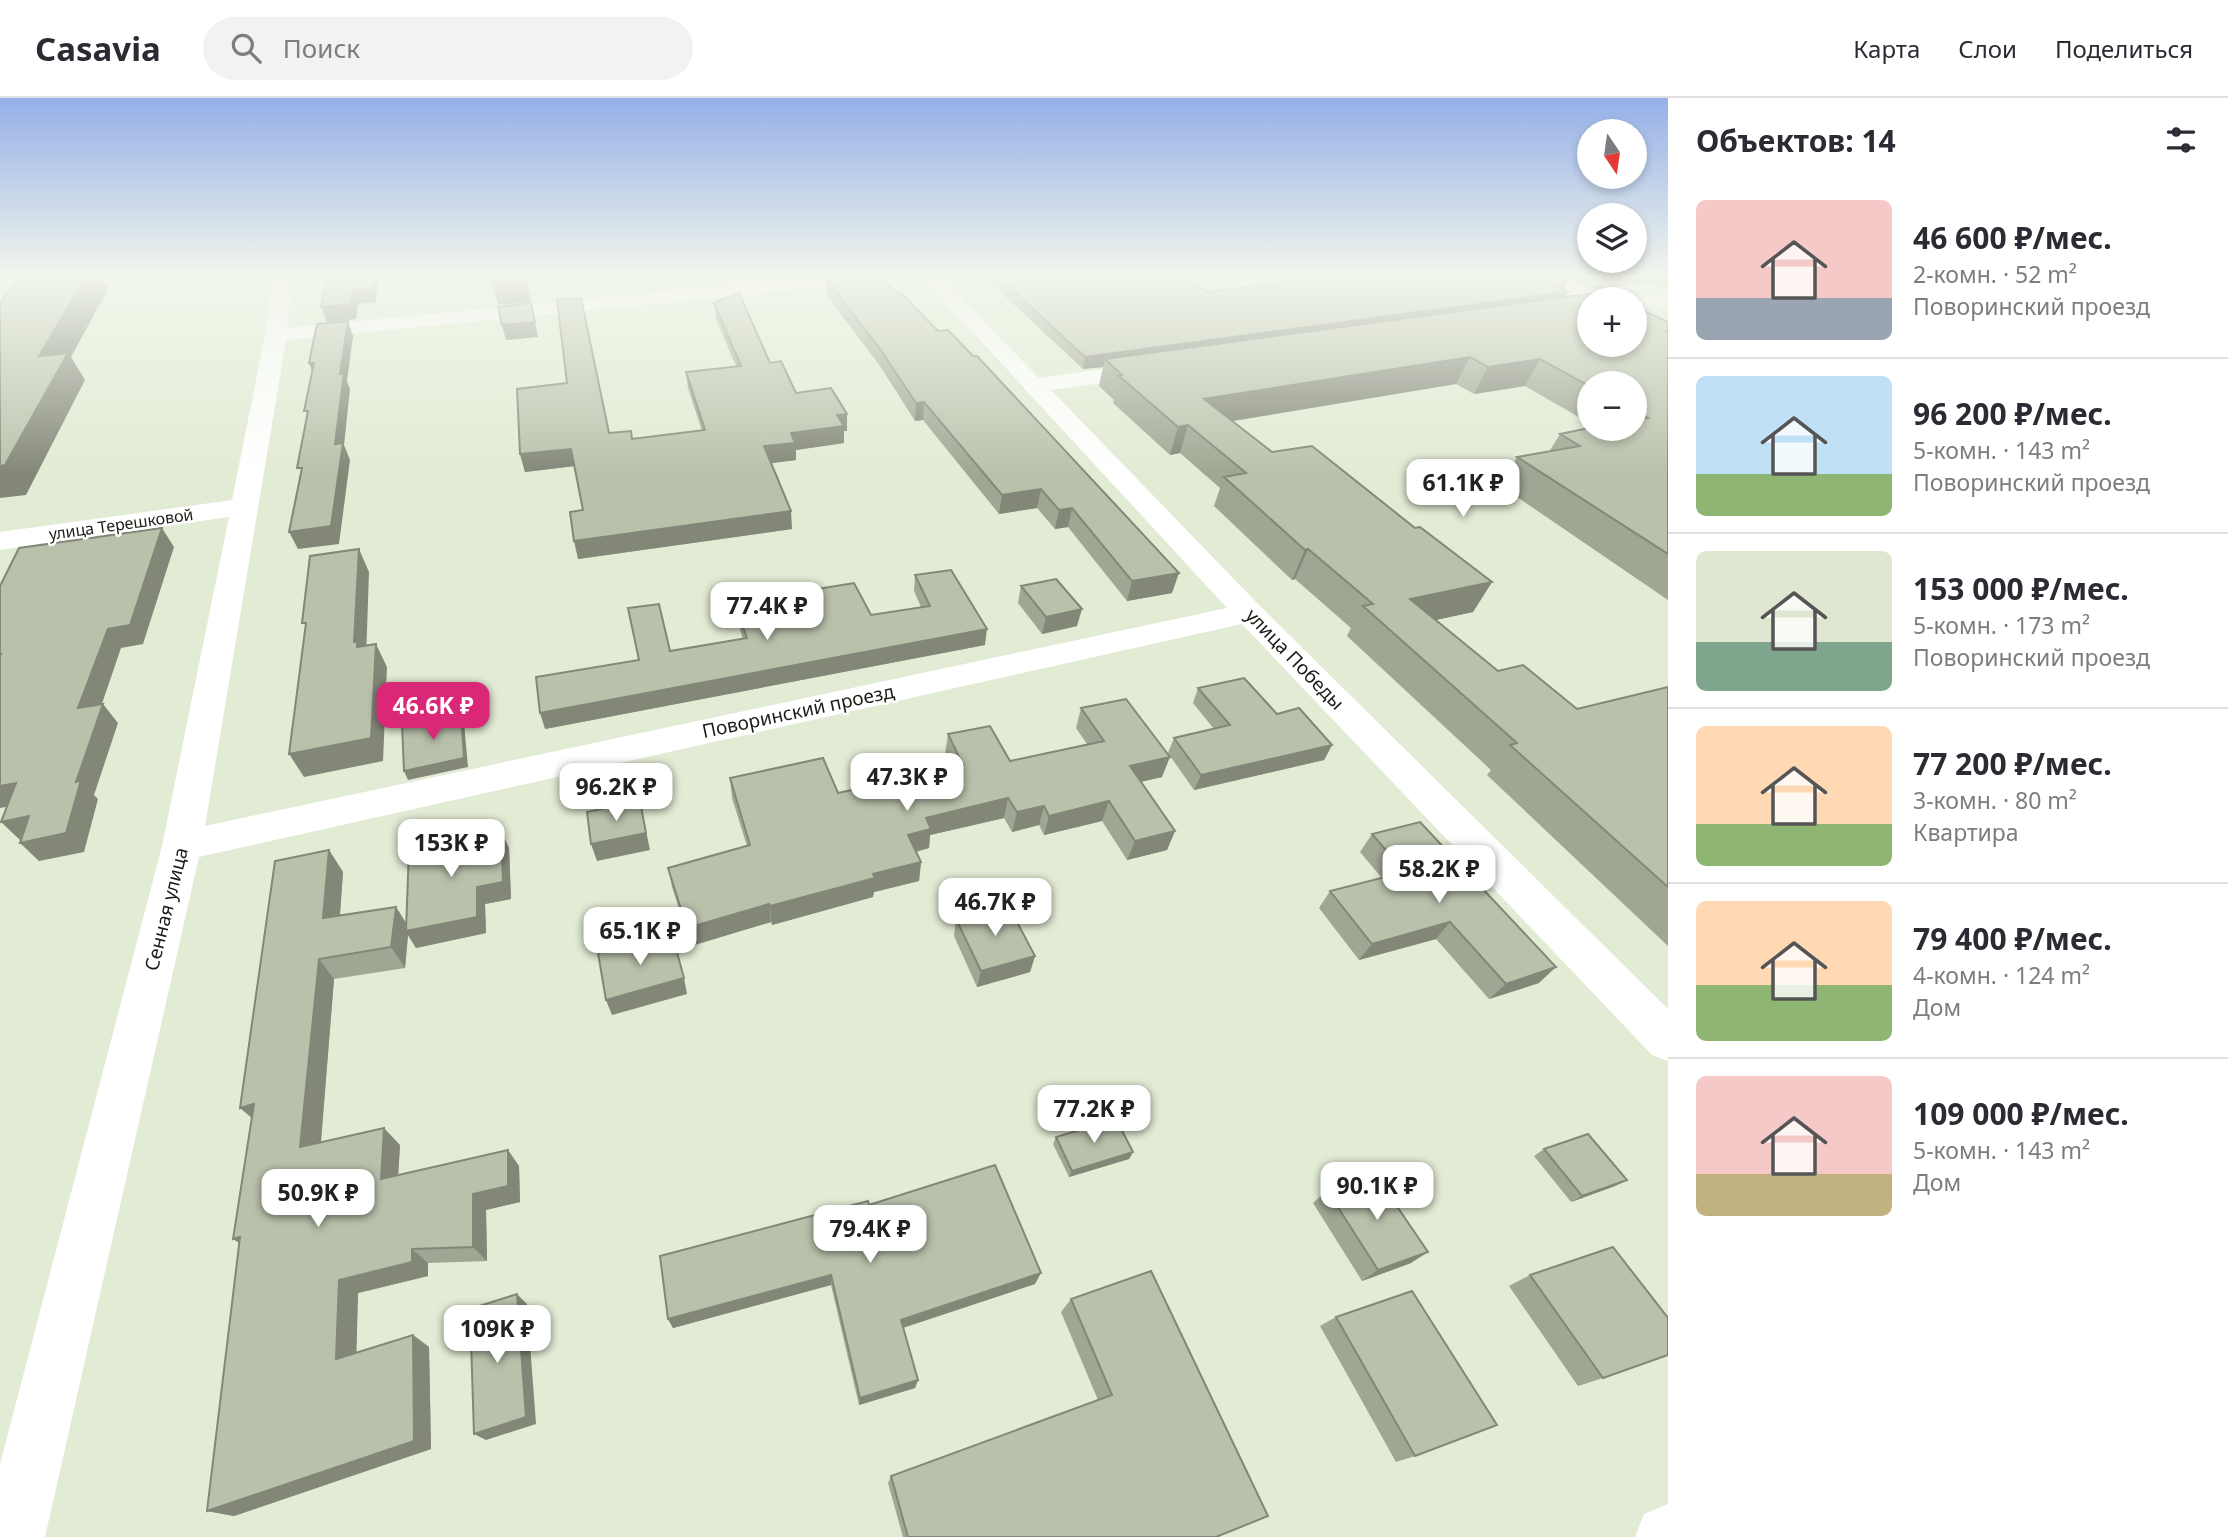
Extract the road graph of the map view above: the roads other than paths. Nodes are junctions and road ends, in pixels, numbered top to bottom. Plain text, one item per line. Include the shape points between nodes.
1 (275, 341) edge
2 (994, 341) edge
3 (1175, 366) edge
4 (1037, 385) junction
5 (243, 507) junction
6 (0, 541) edge
7 (1250, 612) junction
8 (182, 846) junction
9 (1668, 1040) edge
10 (13, 1537) edge

1 - 5 street, Сенная улица
2 - 4 street, улица Победы
3 - 4 street
4 - 7 street, улица Победы
5 - 6 street, улица Терешковой
5 - 8 street, Сенная улица
7 - 8 street, Поворинский проезд
7 - 9 street, улица Победы
8 - 10 street, Сенная улица

